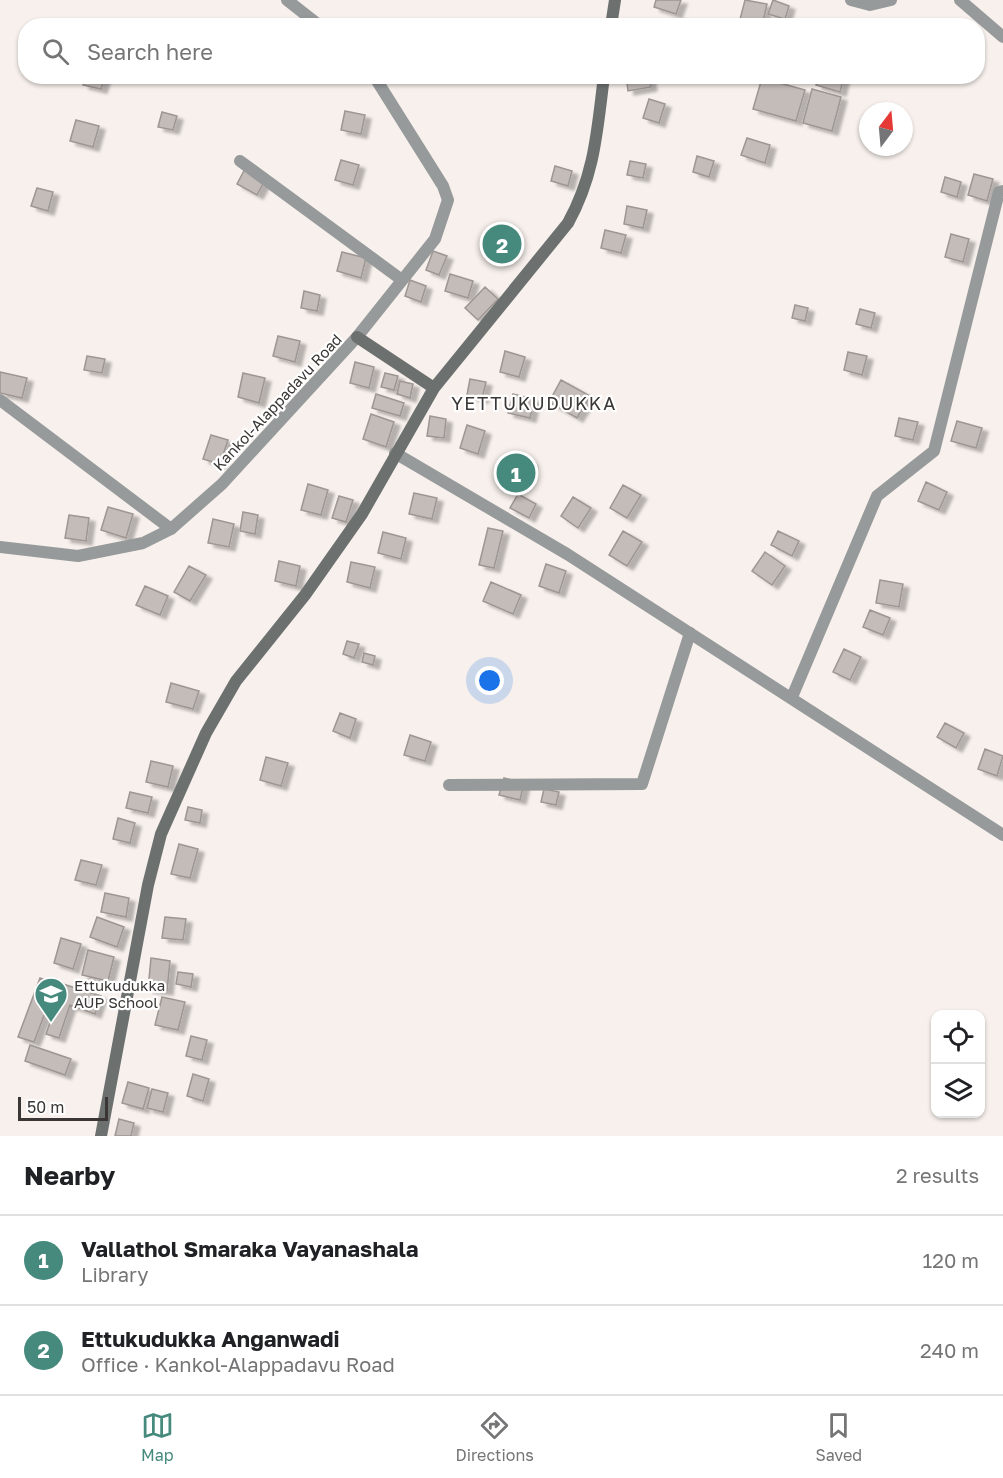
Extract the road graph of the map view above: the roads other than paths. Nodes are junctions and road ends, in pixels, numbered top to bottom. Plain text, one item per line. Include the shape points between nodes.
1 (287, 0) edge
2 (615, 0) edge
3 (891, 0) edge
4 (960, 0) edge
5 (856, 1) edge
6 (310, 18) edge
7 (612, 18) edge
8 (981, 18) edge
9 (985, 22) edge
10 (1003, 37) edge
11 (379, 84) edge
12 (603, 84) edge
13 (240, 161) dead end
14 (1003, 191) edge
15 (402, 280) junction
16 (357, 337) junction
17 (434, 388) junction
18 (0, 400) edge
19 (395, 453) junction
20 (171, 529) junction
21 (0, 547) edge
22 (690, 633) junction
23 (792, 697) junction
24 (449, 785) dead end
25 (1003, 835) edge
26 (101, 1136) edge

1 - 6 street
2 - 7 main road
3 - 5 street via 870,4
4 - 8 street
9 - 10 street
11 - 15 street via 448,200 435,239
12 - 17 main road via 592,164 583,196 568,223
13 - 15 street
14 - 23 street via 999,192 934,451 877,496
15 - 16 street
16 - 17 main road, Kankol-Alappadavu Road
16 - 20 street, Kankol-Alappadavu Road via 222,484
17 - 19 main road
18 - 20 street
19 - 22 street via 567,554
19 - 26 main road via 362,514 305,595 236,681 187,772 161,834 148,885
20 - 21 street, Kankol-Alappadavu Road via 144,543 78,556
22 - 23 street
22 - 24 street via 642,784
23 - 25 street

